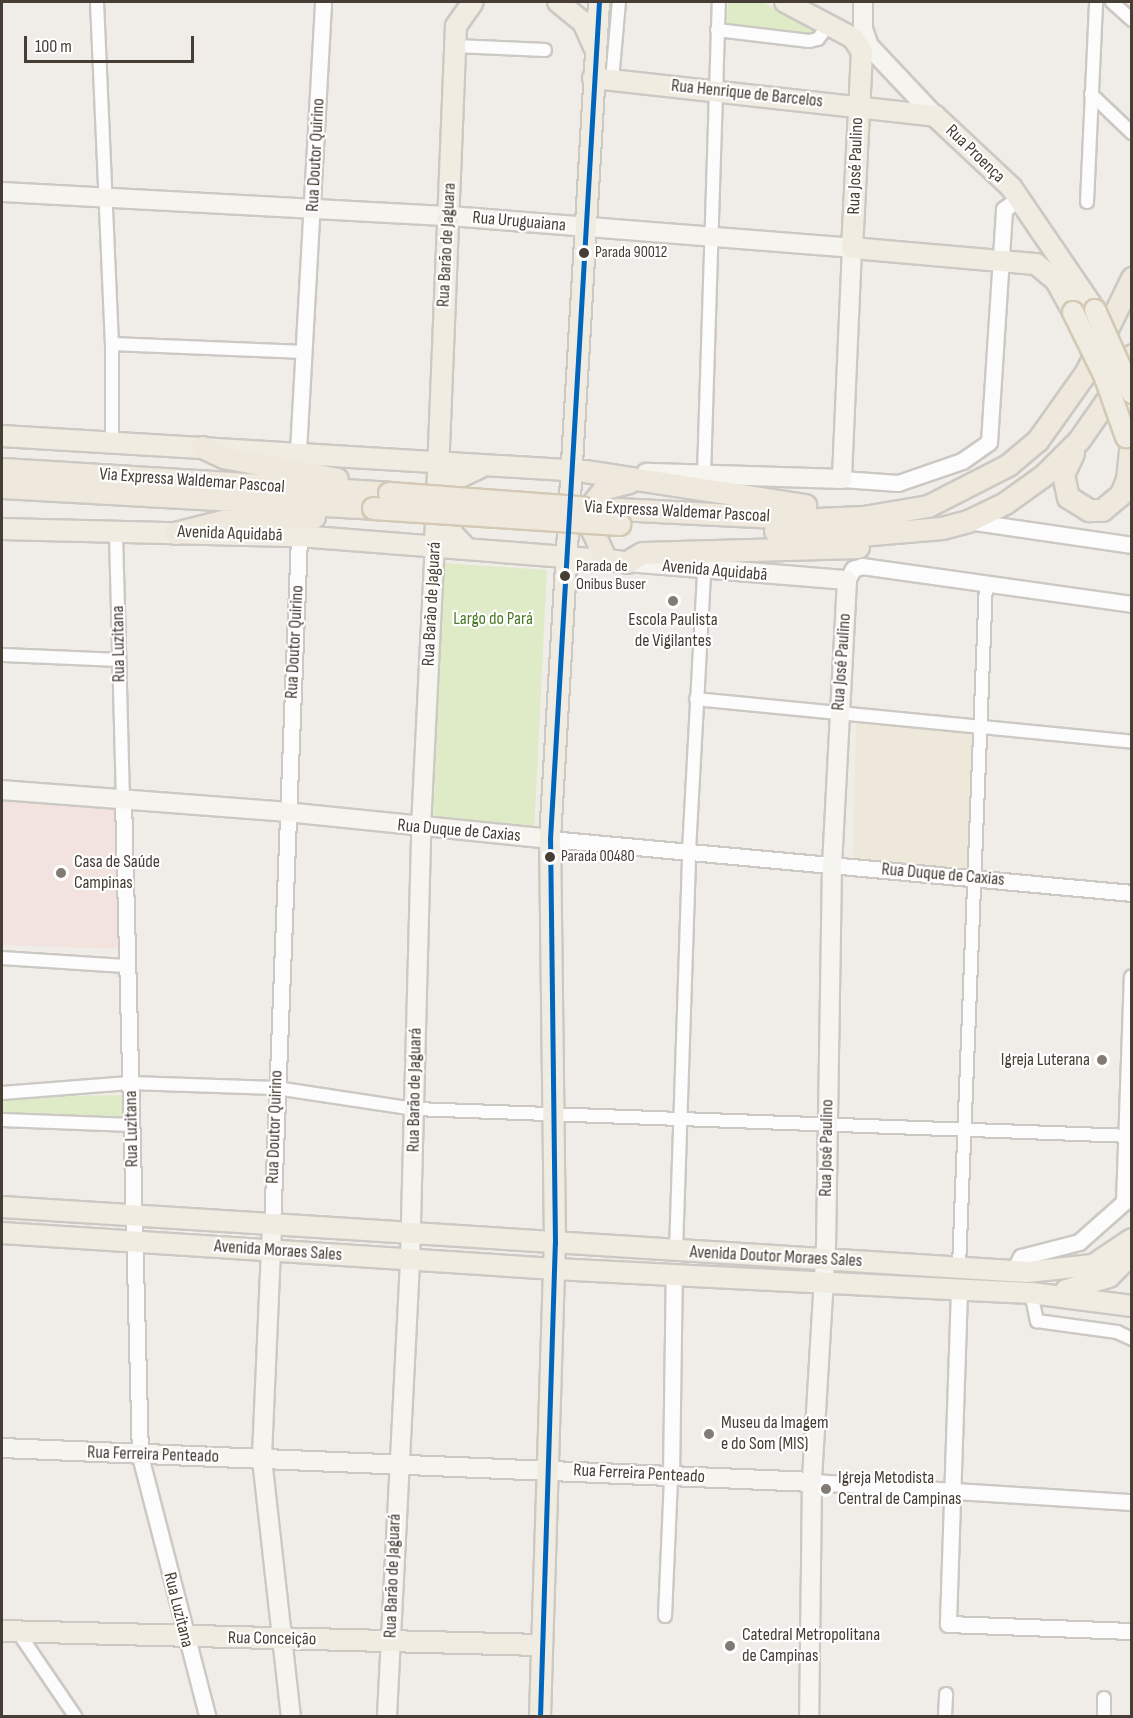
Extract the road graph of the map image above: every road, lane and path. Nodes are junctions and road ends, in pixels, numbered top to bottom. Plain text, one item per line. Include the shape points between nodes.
1 (97, 2) edge
2 (323, 2) edge
3 (458, 2) edge
4 (472, 2) edge
5 (558, 2) edge
6 (599, 2) edge
7 (619, 2) edge
8 (719, 2) edge
9 (785, 2) edge
10 (863, 2) edge
11 (1096, 2) edge
12 (1112, 2) edge
13 (1131, 20) edge
14 (828, 25) junction
15 (717, 30) junction
16 (456, 36) junction
17 (545, 50) dead end
18 (595, 50) junction
19 (603, 79) junction
20 (716, 90) junction
21 (1091, 94) junction
22 (858, 105) junction
23 (935, 116) junction
24 (1131, 133) edge
25 (2, 192) edge
26 (105, 199) junction
27 (1019, 199) junction
28 (1087, 202) dead end
29 (313, 209) junction
30 (449, 216) junction
31 (584, 227) junction
32 (1046, 235) junction
33 (710, 238) junction
34 (852, 248) junction
35 (1000, 262) junction
36 (1036, 264) junction
37 (1131, 278) edge
38 (112, 344) junction
39 (305, 352) junction
40 (1131, 355) edge
41 (1131, 393) edge
42 (2, 436) edge
43 (1079, 440) junction
44 (112, 441) junction
45 (201, 447) junction
46 (1129, 447) edge
47 (298, 451) junction
48 (438, 464) junction
49 (483, 467) junction
50 (2, 470) edge
51 (578, 471) junction
52 (704, 474) junction
53 (842, 478) junction
54 (641, 481) junction
55 (2, 487) edge
56 (374, 500) junction
57 (928, 506) junction
58 (618, 516) junction
59 (968, 521) junction
60 (942, 528) junction
61 (2, 529) edge
62 (567, 530) junction
63 (175, 533) junction
64 (116, 534) junction
65 (299, 536) junction
66 (1131, 545) edge
67 (435, 546) junction
68 (466, 548) junction
69 (527, 553) junction
70 (565, 556) junction
71 (606, 560) junction
72 (627, 562) junction
73 (704, 571) junction
74 (847, 580) junction
75 (986, 583) junction
76 (1131, 604) edge
77 (2, 655) edge
78 (119, 660) junction
79 (696, 699) junction
80 (839, 711) junction
81 (980, 724) junction
82 (1131, 742) edge
83 (2, 790) edge
84 (123, 798) junction
85 (287, 813) junction
86 (421, 828) junction
87 (550, 839) junction
88 (689, 851) junction
89 (832, 865) junction
90 (976, 878) junction
91 (1131, 893) edge
92 (2, 958) edge
93 (127, 966) junction
94 (1131, 977) edge
95 (130, 1083) junction
96 (276, 1088) junction
97 (2, 1094) edge
98 (415, 1109) junction
99 (556, 1113) junction
100 (681, 1119) junction
101 (2, 1120) edge
102 (826, 1124) junction
103 (132, 1125) junction
104 (964, 1130) junction
105 (1128, 1136) edge
106 (1128, 1198) edge
107 (2, 1207) edge
108 (134, 1217) junction
109 (272, 1227) junction
110 (2, 1233) edge
111 (411, 1235) junction
112 (1131, 1239) edge
113 (133, 1242) junction
114 (555, 1243) junction
115 (270, 1250) junction
116 (676, 1251) junction
117 (1131, 1254) edge
118 (410, 1260) junction
119 (825, 1260) junction
120 (959, 1267) junction
121 (555, 1269) junction
122 (1013, 1272) junction
123 (674, 1274) junction
124 (824, 1282) junction
125 (959, 1290) junction
126 (1031, 1293) junction
127 (1131, 1306) edge
128 (1131, 1339) edge
129 (2, 1448) edge
130 (140, 1456) junction
131 (262, 1459) junction
132 (397, 1465) junction
133 (547, 1470) junction
134 (671, 1477) junction
135 (812, 1482) junction
136 (952, 1491) junction
137 (1131, 1502) edge
138 (665, 1616) dead end
139 (1131, 1630) edge
140 (10, 1632) edge
141 (185, 1637) junction
142 (282, 1639) junction
143 (390, 1642) junction
144 (542, 1645) junction
145 (946, 1694) dead end
146 (1104, 1698) dead end
147 (75, 1716) edge
148 (207, 1716) edge
149 (291, 1716) edge
150 (387, 1716) edge
151 (540, 1716) edge
152 (809, 1716) edge
153 (945, 1716) edge
154 (1104, 1716) edge

1 - 26 street
2 - 29 street, Rua Doutor Quirino
3 - 16 street
4 - 16 main road
5 - 18 main road via 583,22
6 - 18 main road
7 - 19 street
8 - 15 street
9 - 14 main road
10 - 23 main road, Rua Proença via 863,29 869,46
11 - 21 street
12 - 13 street
14 - 15 street via 818,39 809,41
14 - 22 main road via 859,45 862,62
15 - 20 street
16 - 17 street
16 - 30 main road, Rua Barão de Jaguara
18 - 19 main road
19 - 20 main road, Rua Henrique de Barcelos
19 - 31 main road
20 - 22 main road, Rua Henrique de Barcelos
20 - 33 street
21 - 24 street
21 - 28 street
22 - 23 main road, Rua Henrique de Barcelos
22 - 34 main road, Rua José Paulino
23 - 27 main road, Rua Proença
25 - 26 main road, Rua Uruguaiana
26 - 29 main road, Rua Uruguaiana
26 - 38 street
27 - 32 main road, Rua Proença
27 - 35 street via 1004,207
29 - 30 main road, Rua Uruguaiana
29 - 39 street, Rua Doutor Quirino
30 - 31 main road, Rua Uruguaiana
30 - 48 main road, Rua Barão de Jaguara
31 - 33 main road, Rua Uruguaiana
31 - 51 main road
32 - 36 main road via 1045,254
32 - 41 main road, Rua Proença, bridge via 1095,309
33 - 34 main road, Rua Uruguaiana
33 - 52 street
34 - 35 main road, Rua Uruguaiana
34 - 53 main road, Rua José Paulino
35 - 36 main road, Rua Uruguaiana
35 - 53 street via 989,442 962,461 898,483
36 - 46 main road, bridge via 1056,281 1073,312 1104,375
37 - 57 highway, Via Expressa Waldemar Pascoal via 1086,372 1037,441 1008,465
38 - 39 street
38 - 44 street
39 - 47 street, Rua Doutor Quirino
40 - 43 highway, Via Expressa Waldemar Pascoal via 1118,384
42 - 44 main road
43 - 46 highway via 1063,474 1063,487 1077,506 1089,510 1107,507 1121,494 1127,480
43 - 59 highway, Via Expressa Waldemar Pascoal via 1044,475 1005,503
44 - 45 main road
45 - 47 main road
45 - 56 highway via 223,457 363,484
47 - 48 main road
48 - 49 main road
48 - 67 main road, Rua Barão de Jaguará
49 - 51 main road
49 - 68 main road via 456,479 450,487 446,517
50 - 56 highway, Via Expressa Waldemar Pascoal
51 - 52 main road
51 - 54 highway
51 - 62 main road
52 - 53 main road
54 - 57 highway via 804,505 867,509
54 - 71 highway via 605,488 591,506 591,528
55 - 56 highway, Via Expressa Waldemar Pascoal
56 - 58 highway, Via Expressa Waldemar Pascoal, bridge
56 - 63 highway via 334,516 222,521
57 - 58 highway, Via Expressa Waldemar Pascoal via 863,517 817,519
58 - 60 highway, Via Expressa Waldemar Pascoal via 860,535
59 - 60 highway, Via Expressa Waldemar Pascoal
59 - 66 street
60 - 72 highway via 887,546 642,553
61 - 64 main road, Avenida Aquidabã
62 - 69 main road
62 - 70 main road
63 - 64 main road, Avenida Aquidabã
63 - 65 main road, Avenida Aquidabã
64 - 78 street, Rua Luzitana
65 - 67 main road, Avenida Aquidabã
65 - 85 street, Rua Doutor Quirino
67 - 68 main road, Avenida Aquidabã
67 - 86 main road, Rua Barão de Jaguará
68 - 69 main road, Avenida Aquidabã
69 - 70 main road, Avenida Aquidabã
70 - 71 main road, Avenida Aquidabã
70 - 87 main road
71 - 72 main road, Avenida Aquidabã
72 - 73 main road, Avenida Aquidabã
73 - 74 main road, Avenida Aquidabã
73 - 79 street
74 - 75 street via 855,568 862,566
74 - 80 main road, Rua José Paulino
75 - 76 street
75 - 81 street
77 - 78 street
78 - 84 street, Rua Luzitana
79 - 80 street
79 - 88 street
80 - 81 street
80 - 89 main road, Rua José Paulino
81 - 82 street
81 - 90 street
83 - 84 main road, Rua Duque de Caxias
84 - 85 main road, Rua Duque de Caxias
84 - 93 street, Rua Luzitana
85 - 86 main road, Rua Duque de Caxias
85 - 96 street, Rua Doutor Quirino
86 - 87 main road, Rua Duque de Caxias
86 - 98 main road, Rua Barão de Jaguará
87 - 88 street, Rua Duque de Caxias
87 - 99 main road
88 - 89 street, Rua Duque de Caxias
88 - 100 street
89 - 90 street, Rua Duque de Caxias
89 - 102 main road, Rua José Paulino
90 - 91 street, Rua Duque de Caxias
90 - 104 street
92 - 93 street
93 - 95 street, Rua Luzitana
94 - 105 street
95 - 96 street
95 - 97 street
95 - 103 street, Rua Luzitana
96 - 98 street
96 - 109 street, Rua Doutor Quirino
98 - 99 street
98 - 111 main road, Rua Barão de Jaguará
99 - 100 street
99 - 114 main road
100 - 102 street
100 - 116 street
101 - 103 street
102 - 104 street
102 - 119 main road, Rua José Paulino
103 - 108 street, Rua Luzitana
104 - 105 street
104 - 120 street
105 - 106 street
106 - 122 street via 1079,1242 1021,1257
107 - 108 main road, Avenida Moraes Sales
108 - 109 main road, Avenida Moraes Sales
108 - 113 street, Rua Luzitana
109 - 111 main road, Avenida Moraes Sales
109 - 115 main road, Rua Doutor Quirino
110 - 113 main road, Avenida Moraes Sales
111 - 114 main road, Avenida Doutor Moraes Sales
111 - 118 main road, Rua Barão de Jaguará
112 - 122 main road, Avenida Doutor Moraes Sales via 1093,1265
113 - 115 main road, Avenida Moraes Sales
113 - 130 street, Rua Luzitana
114 - 116 main road, Avenida Doutor Moraes Sales
114 - 121 main road
115 - 118 main road, Avenida Moraes Sales
115 - 131 main road, Rua Doutor Quirino
116 - 119 main road, Avenida Doutor Moraes Sales
117 - 126 main road via 1118,1271 1092,1285
118 - 121 main road, Avenida Moraes Sales
118 - 132 main road, Rua Barão de Jaguará
119 - 120 main road, Avenida Doutor Moraes Sales
119 - 124 main road, Rua José Paulino
120 - 122 main road, Avenida Doutor Moraes Sales
121 - 123 main road, Avenida Doutor Moraes Sales
121 - 133 main road
123 - 124 main road, Avenida Doutor Moraes Sales
123 - 134 street
124 - 125 main road, Avenida Doutor Moraes Sales
124 - 135 main road, Rua José Paulino
125 - 126 main road, Avenida Doutor Moraes Sales
125 - 136 street
126 - 127 main road, Avenida Doutor Moraes Sales
126 - 128 street via 1037,1321 1117,1332
129 - 130 main road, Rua Ferreira Penteado
130 - 131 main road, Rua Ferreira Penteado
130 - 141 street, Rua Luzitana
131 - 132 main road, Rua Ferreira Penteado
131 - 142 main road, Rua Doutor Quirino
132 - 133 main road, Rua Ferreira Penteado
132 - 143 main road, Rua Barão de Jaguará
133 - 134 main road, Rua Ferreira Penteado
133 - 144 main road
134 - 135 main road, Rua Ferreira Penteado
134 - 138 street
135 - 136 street, Rua Ferreira Penteado
135 - 152 main road, Rua José Paulino
136 - 137 street, Rua Ferreira Penteado
136 - 139 street via 948,1624
140 - 141 main road, Rua Conceição
140 - 147 street
141 - 142 main road, Rua Conceição
141 - 148 street, Rua Luzitana
142 - 143 main road, Rua Conceição
142 - 149 main road, Rua Doutor Quirino
143 - 144 main road, Rua Conceição
143 - 150 main road, Rua Barão de Jaguará
144 - 151 main road
145 - 153 street
146 - 154 street

